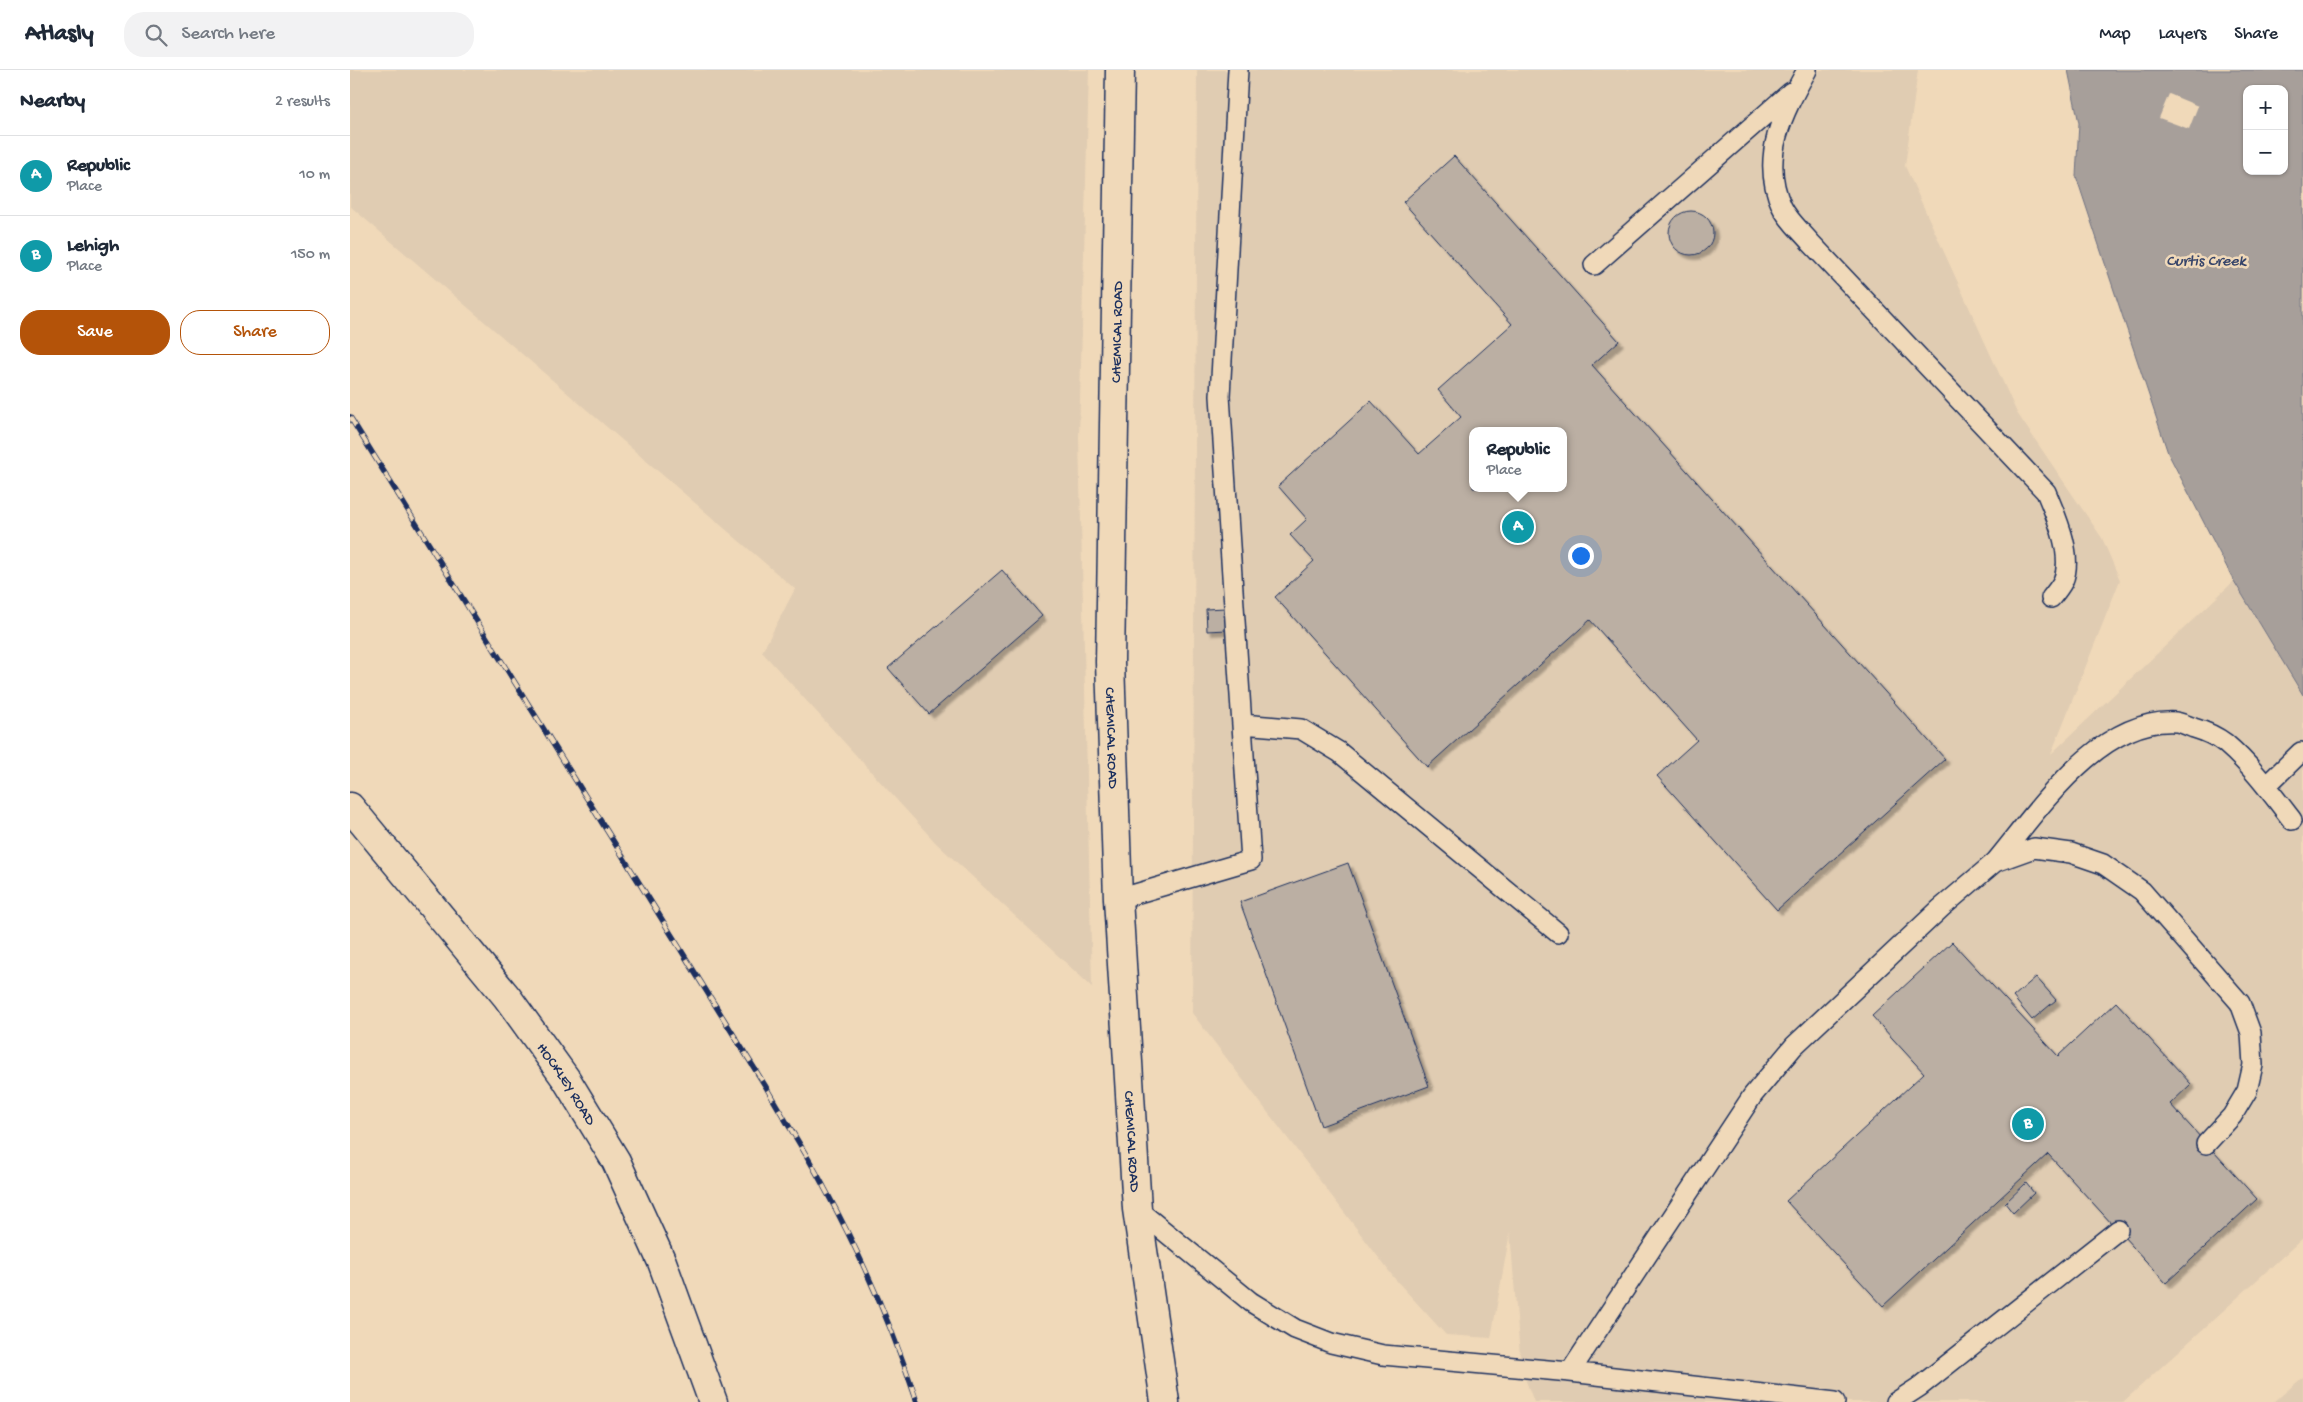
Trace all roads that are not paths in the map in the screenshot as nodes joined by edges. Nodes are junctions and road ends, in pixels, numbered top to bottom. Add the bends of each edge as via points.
1 (1120, 70) edge
2 (1238, 70) edge
3 (1807, 70) edge
4 (1798, 87) junction
5 (1594, 265) dead end
6 (2051, 598) dead end
7 (1242, 724) junction
8 (2301, 752) dead end
9 (2266, 786) junction
10 (350, 807) edge
11 (2292, 820) dead end
12 (1995, 862) junction
13 (1118, 899) junction
14 (1558, 933) dead end
15 (2206, 1144) dead end
16 (1137, 1209) junction
17 (2118, 1230) dead end
18 (1570, 1372) junction
19 (714, 1402) edge
20 (1165, 1402) edge
21 (1835, 1402) edge
22 (1896, 1402) edge

1 - 13 street, CHEMICAL ROAD via 1110,662
2 - 7 lane via 1220,396
3 - 4 lane
4 - 5 lane
4 - 6 lane via 1777,130 1772,171 1782,208 1811,243 2046,492 2061,531 2066,561 2063,581
7 - 13 lane via 1251,860
7 - 14 lane via 1301,730 1339,752
8 - 9 lane
9 - 11 lane
9 - 12 lane via 2224,742 2203,731 2176,722 2136,727 2109,740 2081,763
10 - 19 street, HOCKLEY ROAD via 507,997 566,1079 616,1161 662,1262
12 - 15 lane via 2034,848 2071,853 2103,864 2142,890 2240,1003 2251,1033 2253,1065 2247,1091 2232,1116
12 - 18 lane via 1941,908 1794,1046 1753,1094
13 - 16 street, CHEMICAL ROAD
16 - 18 lane via 1252,1302 1295,1328 1331,1343 1383,1355
16 - 20 street, CHEMICAL ROAD
17 - 22 lane
18 - 21 lane

